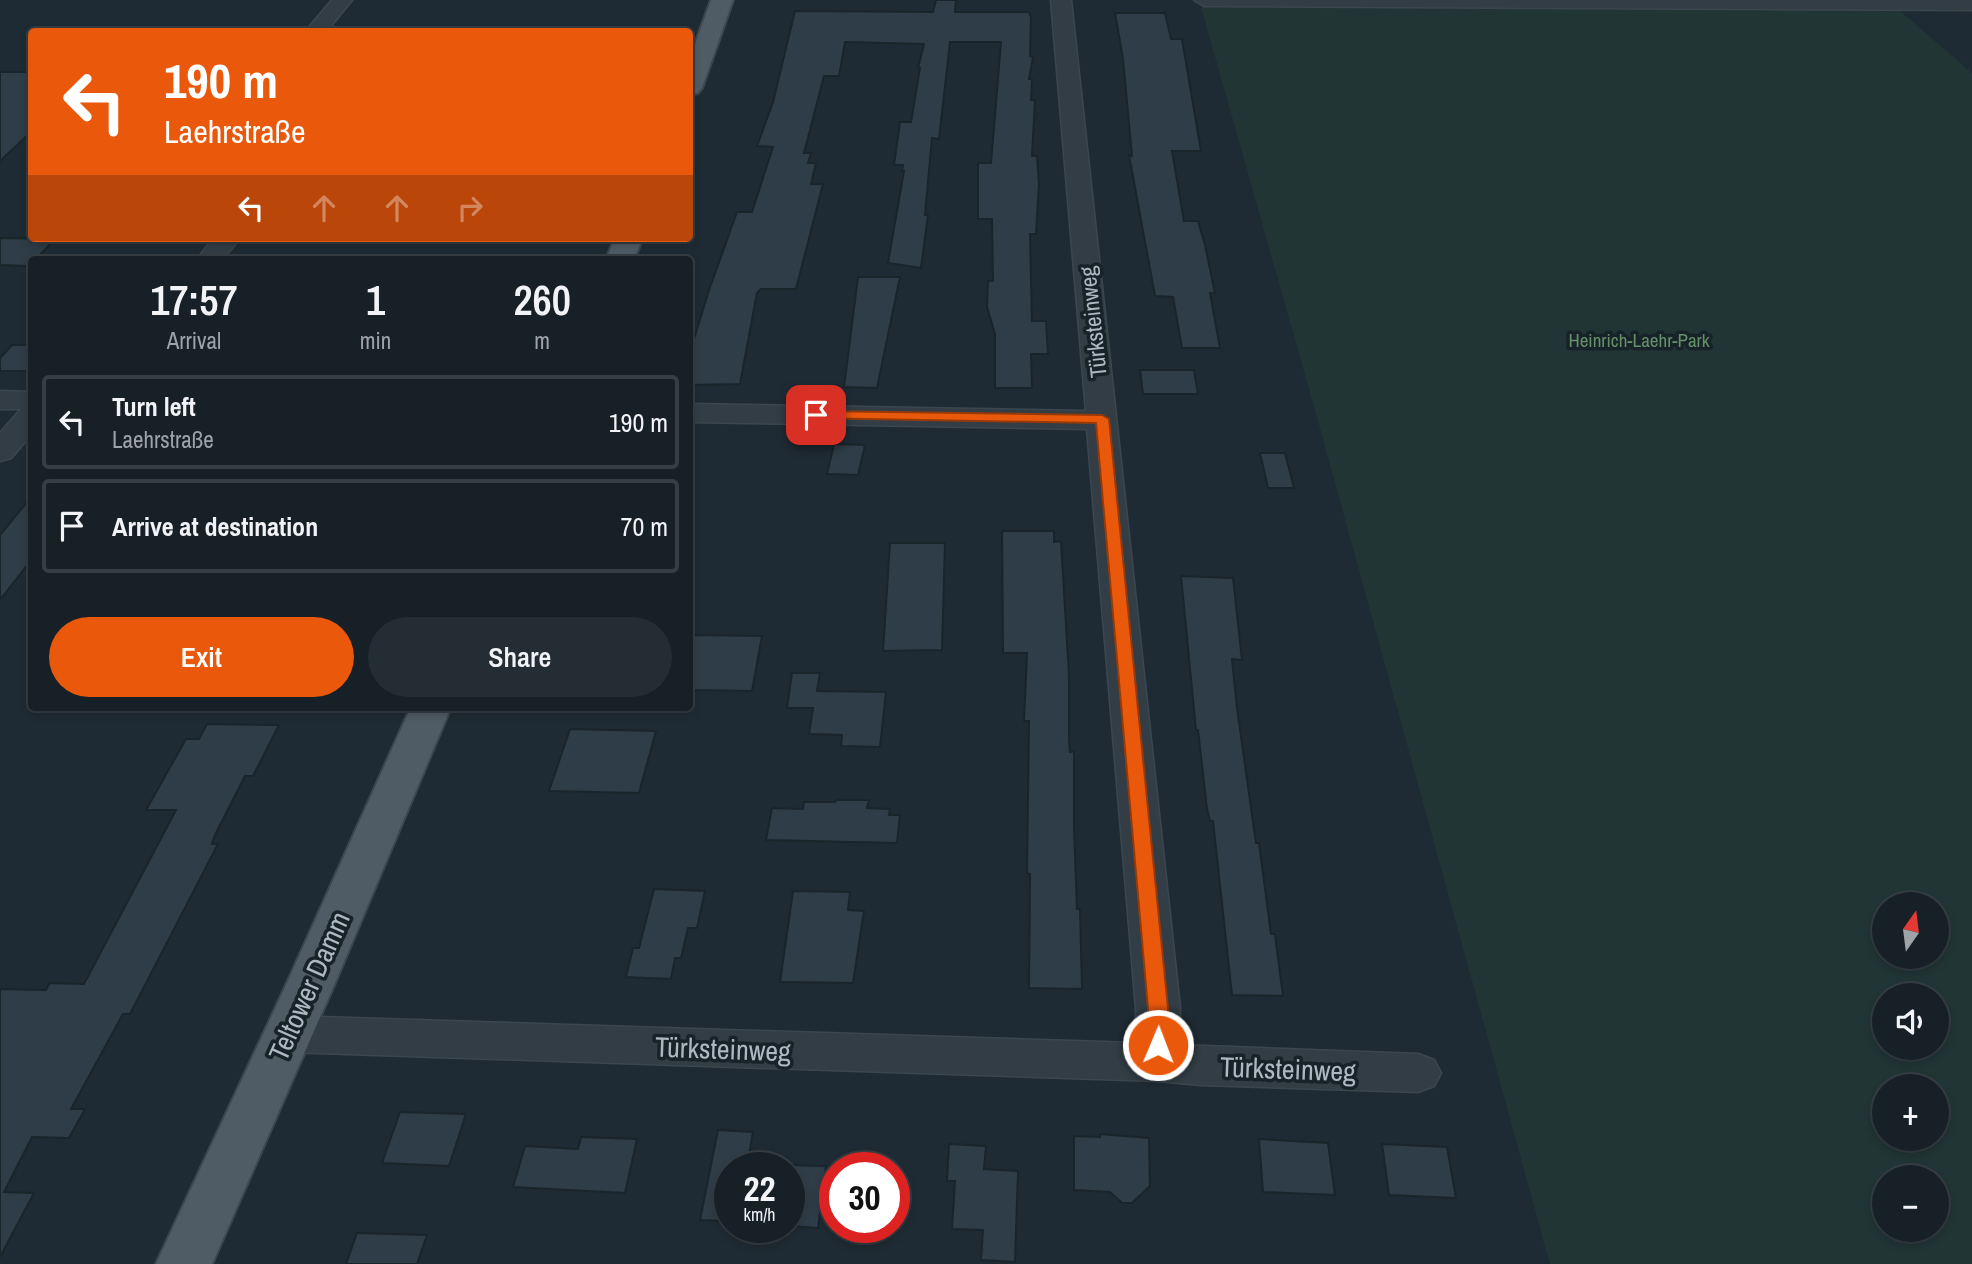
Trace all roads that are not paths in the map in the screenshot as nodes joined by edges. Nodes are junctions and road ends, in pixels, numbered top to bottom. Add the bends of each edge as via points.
1 (342, 0) edge
2 (722, 0) edge
3 (1060, 0) edge
4 (1204, 0) edge
5 (1498, 1) edge
6 (1972, 4) edge
7 (318, 28) edge
8 (693, 80) edge
9 (224, 242) edge
10 (212, 256) edge
11 (0, 400) edge
12 (28, 401) edge
13 (693, 413) edge
14 (1102, 419) junction
15 (28, 420) edge
16 (0, 452) edge
17 (429, 711) edge
18 (288, 1034) junction
19 (1157, 1062) junction
20 (1418, 1073) dead end
21 (184, 1264) edge

1 - 7 street
2 - 8 main road
3 - 14 street, Türksteinweg
4 - 5 street
5 - 6 street
9 - 10 street
11 - 12 street
13 - 14 street
14 - 19 street, Türksteinweg via 1158,1008
15 - 16 street
17 - 18 main road, Teltower Damm
18 - 19 street, Türksteinweg
18 - 21 main road, Teltower Damm
19 - 20 street, Türksteinweg

